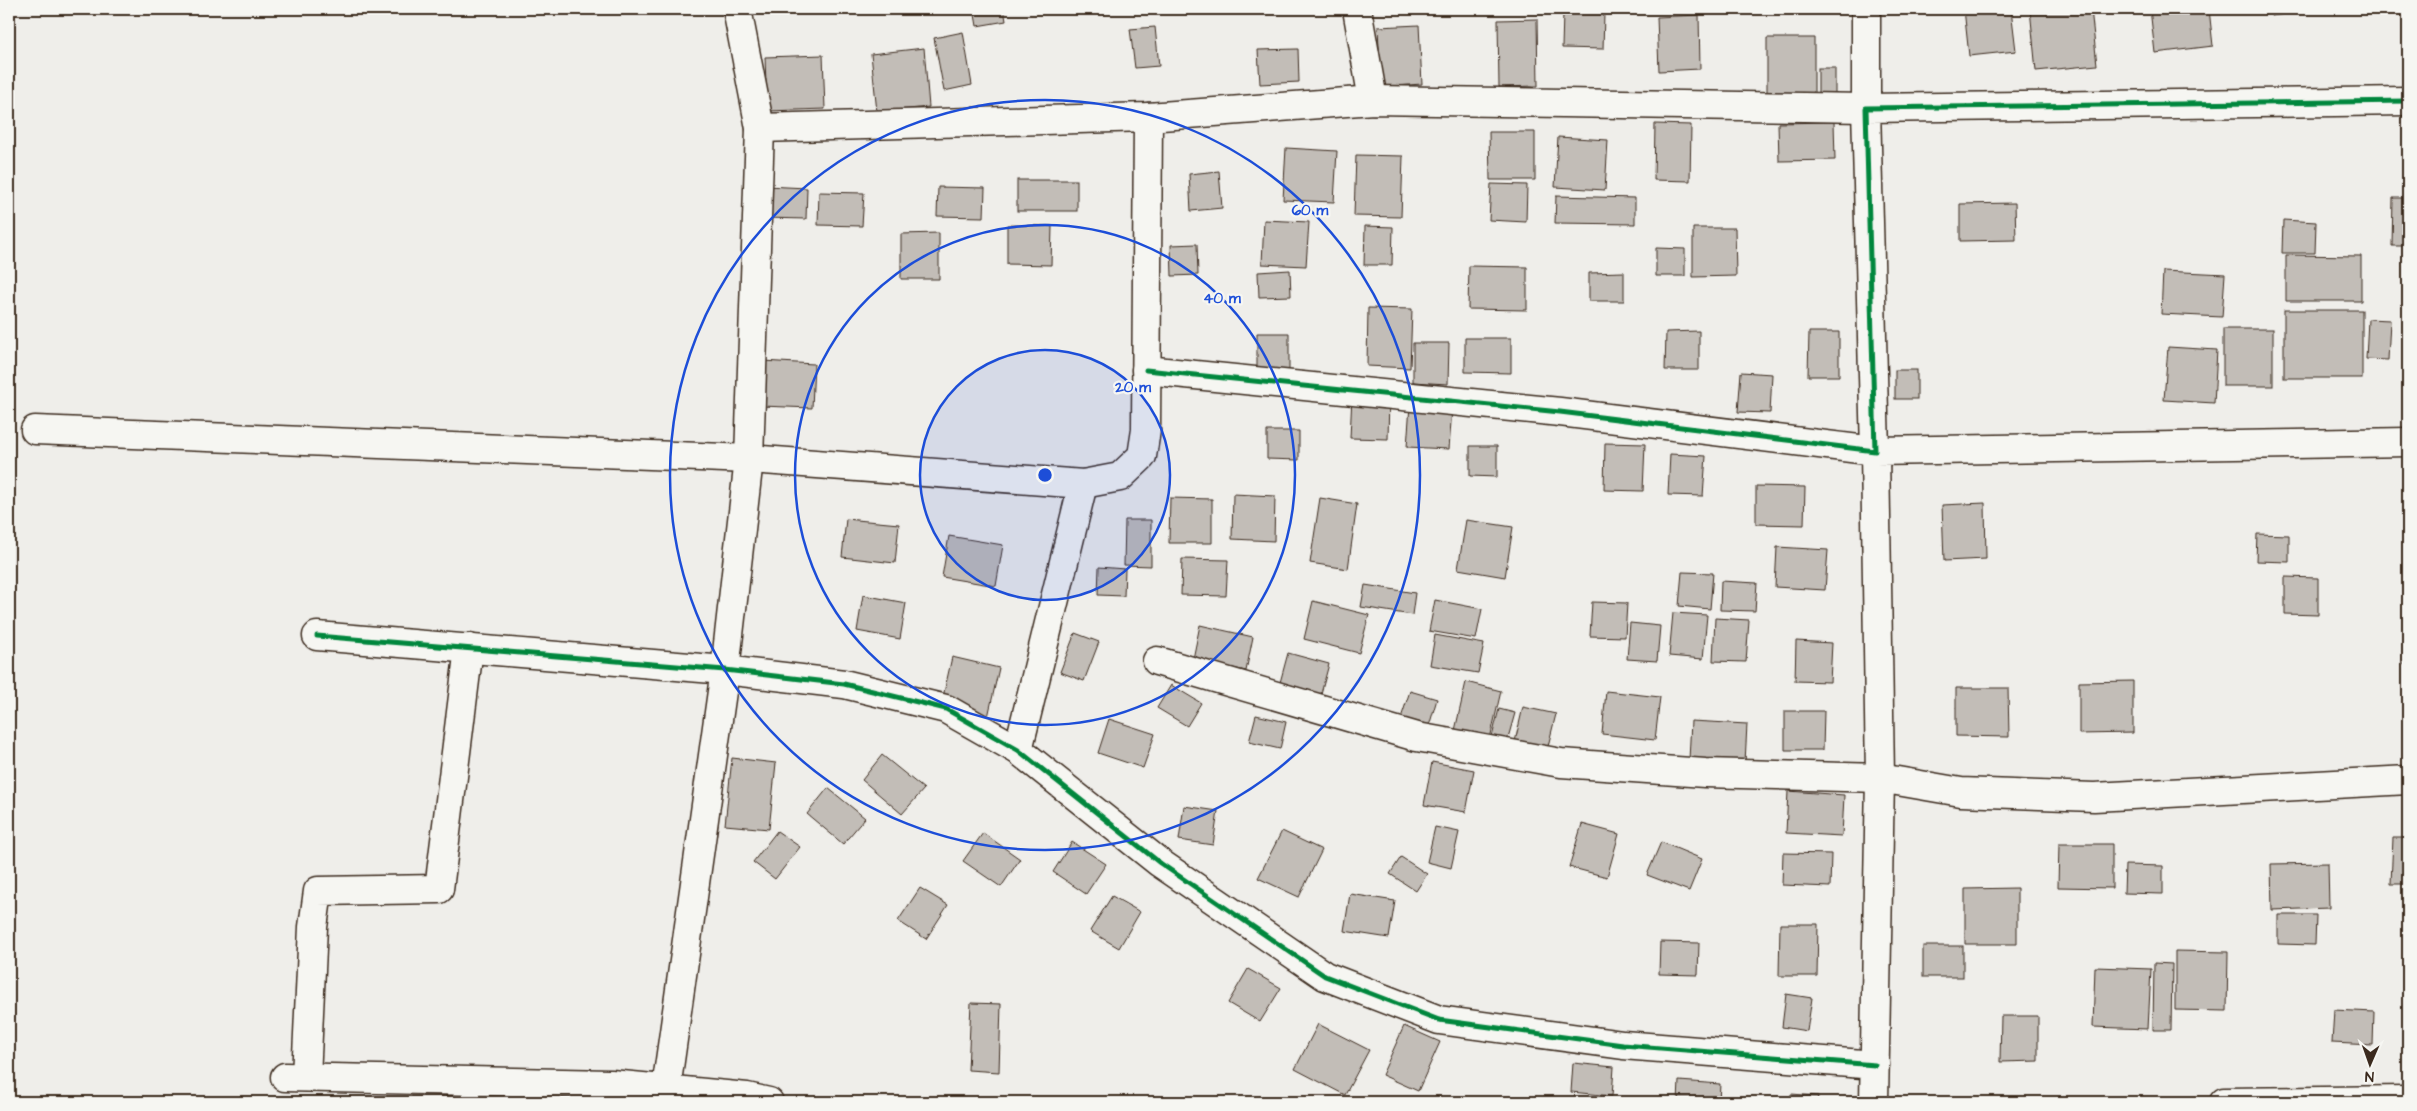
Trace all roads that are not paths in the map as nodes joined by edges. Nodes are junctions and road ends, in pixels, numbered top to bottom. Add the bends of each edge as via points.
1 (736, 9) edge
2 (1357, 9) edge
3 (1866, 9) edge
4 (1373, 100) junction
5 (2408, 101) edge
6 (1866, 108) junction
7 (1148, 117) junction
8 (760, 128) junction
9 (1146, 370) junction
10 (35, 430) dead end
11 (2408, 442) edge
12 (1875, 451) junction
13 (748, 459) junction
14 (1083, 484) junction
15 (317, 636) dead end
16 (469, 648) junction
17 (1158, 661) dead end
18 (725, 670) junction
19 (1018, 750) junction
20 (1880, 778) junction
21 (2408, 780) edge
22 (1875, 1066) junction
23 (666, 1089) junction
24 (2408, 1100) edge
25 (769, 1102) edge
26 (1874, 1102) edge
27 (2224, 1102) edge

1 - 8 street
2 - 4 street
3 - 6 street
4 - 6 street
4 - 7 street
5 - 6 street
6 - 12 street
7 - 8 street
7 - 9 street
8 - 13 street
9 - 12 street via 1560,412
9 - 14 street via 1146,430 1142,456 1120,477
10 - 13 street
11 - 12 street
12 - 20 street
13 - 14 street
13 - 18 street
14 - 19 street
15 - 16 street
16 - 18 street
16 - 23 street via 439,889 318,891 296,1077 611,1084
17 - 20 street via 1417,737 1561,762 1705,773
18 - 19 street via 844,684 946,709
18 - 23 street
19 - 22 street via 1160,863 1325,976 1439,1020 1623,1045
20 - 21 street via 1961,792 2094,797
20 - 22 street
22 - 26 street
23 - 25 street
24 - 27 street

